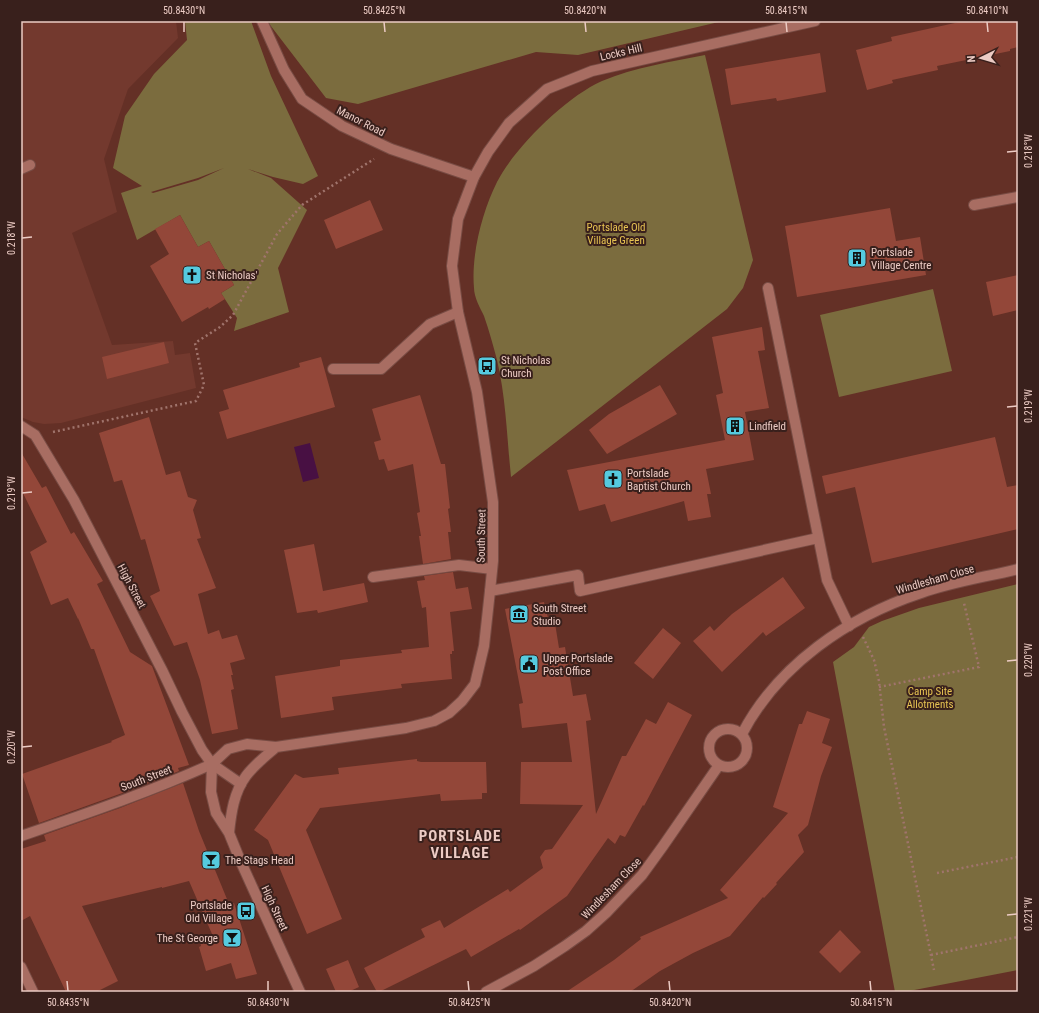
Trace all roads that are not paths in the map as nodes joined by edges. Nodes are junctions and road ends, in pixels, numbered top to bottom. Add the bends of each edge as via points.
1 (262, 21) edge
2 (815, 21) edge
3 (474, 177) junction
4 (1018, 197) edge
5 (974, 205) dead end
6 (768, 288) dead end
7 (458, 312) junction
8 (333, 369) dead end
9 (21, 426) edge
10 (818, 538) junction
11 (492, 569) junction
12 (1018, 569) edge
13 (373, 577) dead end
14 (490, 591) junction
15 (852, 624) junction
16 (742, 734) junction
17 (276, 747) junction
18 (212, 764) junction
19 (719, 765) junction
20 (241, 784) junction
21 (229, 833) junction
22 (21, 836) edge
23 (21, 967) edge
24 (33, 992) edge
25 (300, 992) edge
26 (486, 992) edge

1 - 3 street, Manor Road via 284,70 302,99 342,126 391,149
2 - 3 street, Locks Hill via 592,71 547,89 509,123
3 - 7 street, South Street via 458,219 452,266
4 - 5 street
6 - 10 street
7 - 8 street via 430,324 381,369
7 - 11 street, South Street via 477,392 493,502
9 - 18 street, High Street via 35,435 74,500 182,712
10 - 14 street via 580,591 578,574
10 - 15 street via 827,580
11 - 13 street via 458,565
11 - 14 street, South Street
12 - 15 street, Windlesham Close via 921,593 873,612
14 - 17 street, South Street via 484,646 474,684 462,701 449,713 434,721 406,728
15 - 16 street, Windlesham Close via 814,649 766,695
16 - 19 street via 747,745 745,757 731,767
16 - 19 street via 726,728 715,734 709,750
17 - 18 street, South Street via 247,744 228,749
17 - 20 street
18 - 20 street, High Street
18 - 21 street, High Street via 211,792 216,813
18 - 22 street, South Street
19 - 26 street, Windlesham Close via 642,875 606,913 565,946
20 - 21 street, High Street via 231,813
21 - 25 street, High Street
23 - 24 street

